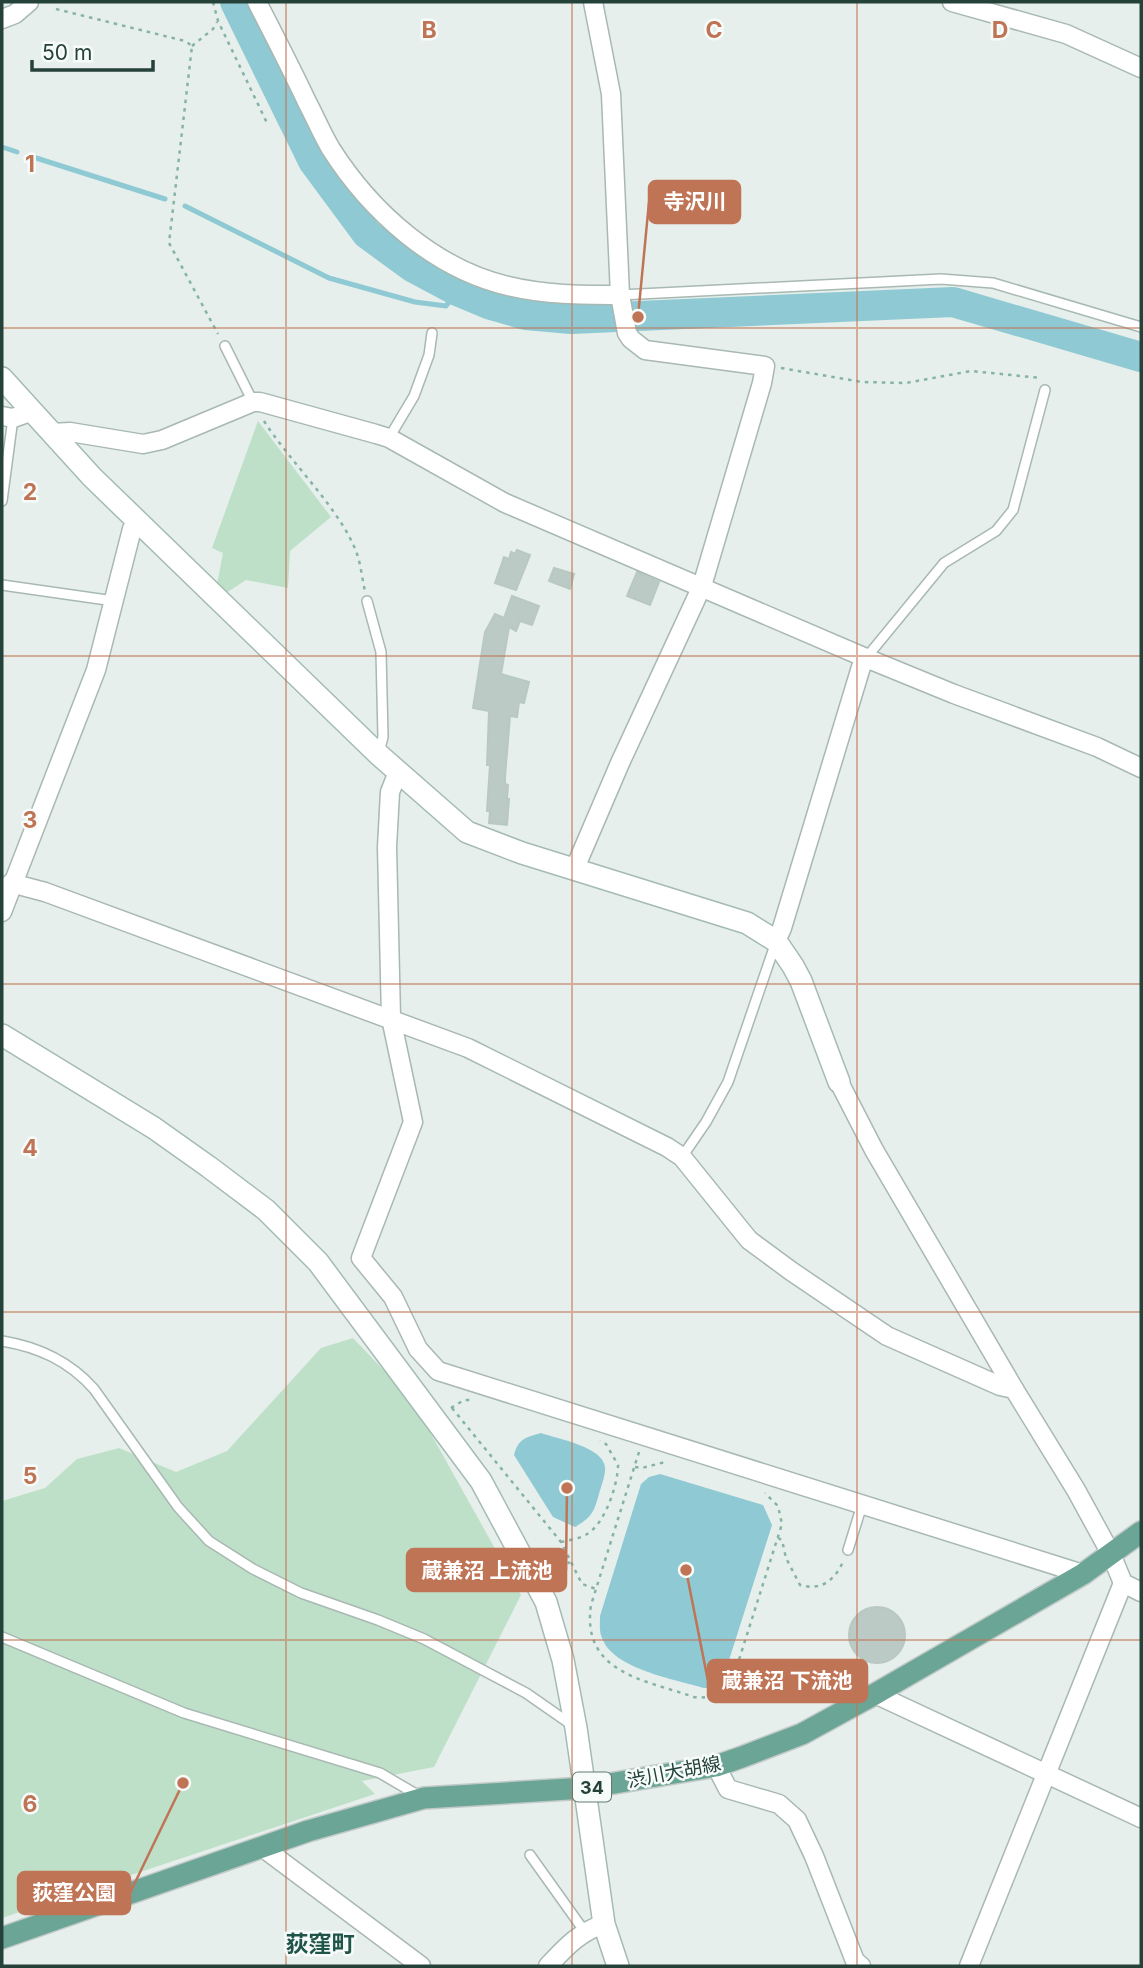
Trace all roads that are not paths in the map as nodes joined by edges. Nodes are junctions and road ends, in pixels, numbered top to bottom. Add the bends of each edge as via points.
1 (29, 2) edge
2 (257, 2) edge
3 (593, 2) edge
4 (952, 2) edge
5 (2, 19) edge
6 (1141, 68) edge
7 (620, 300) junction
8 (1141, 327) edge
9 (432, 333) dead end
10 (225, 346) road end
11 (2, 378) edge
12 (1045, 390) road end
13 (253, 402) junction
14 (15, 416) edge
15 (51, 433) junction
16 (389, 438) junction
17 (2, 500) edge
18 (138, 521) junction
19 (2, 585) edge
20 (702, 586) junction
21 (115, 601) junction
22 (367, 601) road end
23 (866, 657) junction
24 (378, 754) junction
25 (1141, 768) edge
26 (398, 772) junction
27 (575, 869) junction
28 (11, 883) junction
29 (2, 912) edge
30 (776, 940) junction
31 (391, 1018) junction
32 (2, 1035) edge
33 (838, 1082) joint
34 (682, 1157) junction
35 (2, 1341) edge
36 (418, 1349) junction
37 (396, 1366) junction
38 (1014, 1389) junction
39 (862, 1505) junction
40 (1141, 1532) edge
41 (848, 1550) road end
42 (1111, 1554) junction
43 (1083, 1574) junction
44 (1123, 1583) junction
45 (1141, 1592) edge
46 (2, 1637) edge
47 (875, 1694) junction
48 (576, 1728) junction
49 (716, 1766) junction
50 (1046, 1775) junction
51 (585, 1788) junction
52 (424, 1798) junction
53 (1141, 1818) edge
54 (261, 1847) junction
55 (530, 1855) dead end
56 (594, 1928) junction
57 (2, 1938) edge
58 (421, 1966) edge
59 (548, 1966) edge
60 (618, 1966) edge
61 (861, 1966) edge
62 (969, 1966) edge

1 - 5 street
2 - 7 street via 331,148 376,207 402,230 446,261 507,286
3 - 7 street via 611,94
4 - 6 street via 1066,34
7 - 8 lane via 940,279 993,283
7 - 20 street via 627,333 645,350 765,366
9 - 16 lane via 414,396
10 - 13 lane
11 - 14 street
12 - 23 lane via 1013,510 996,531 944,563
13 - 15 street via 153,443
13 - 16 street
14 - 15 street
14 - 17 lane
15 - 18 street
16 - 20 street via 505,503
18 - 21 street via 132,529
18 - 24 street
19 - 21 lane
20 - 23 street
20 - 27 street
21 - 28 street via 96,670
22 - 24 lane via 381,652 383,737
23 - 25 street
23 - 30 street
24 - 26 street
26 - 27 street via 467,832
26 - 31 street via 390,792 387,847
27 - 30 street via 747,923
28 - 29 street
28 - 31 street
30 - 33 street via 801,981
30 - 34 lane via 729,1082
31 - 34 street via 468,1048
31 - 36 street via 412,1122 361,1258 393,1297
32 - 37 street via 154,1128 266,1210 318,1262
33 - 38 street
34 - 38 street via 749,1240 791,1271 887,1336
35 - 48 lane via 56,1358 79,1372 178,1507 209,1541 301,1593 424,1639 526,1693
36 - 37 street
36 - 39 street via 438,1371
37 - 48 street via 481,1481 546,1602
38 - 42 street
39 - 41 lane
39 - 43 street
40 - 42 main road, 渋川大胡線 / 34
42 - 43 main road, 渋川大胡線 / 34
42 - 44 street
43 - 47 main road, 渋川大胡線 / 34
44 - 45 street
44 - 50 street
46 - 52 lane via 184,1713 380,1773
47 - 49 main road, 渋川大胡線 / 34 via 802,1734
47 - 50 street
48 - 51 street
49 - 51 main road, 渋川大胡線 / 34
49 - 61 street via 728,1789 779,1804 797,1821
50 - 53 street
50 - 62 street
51 - 52 main road, 渋川大胡線 / 34
51 - 56 street
52 - 54 main road, 渋川大胡線 / 34
54 - 57 main road, 渋川大胡線 / 34
54 - 58 street
55 - 56 lane
56 - 59 street via 573,1940
56 - 60 street

